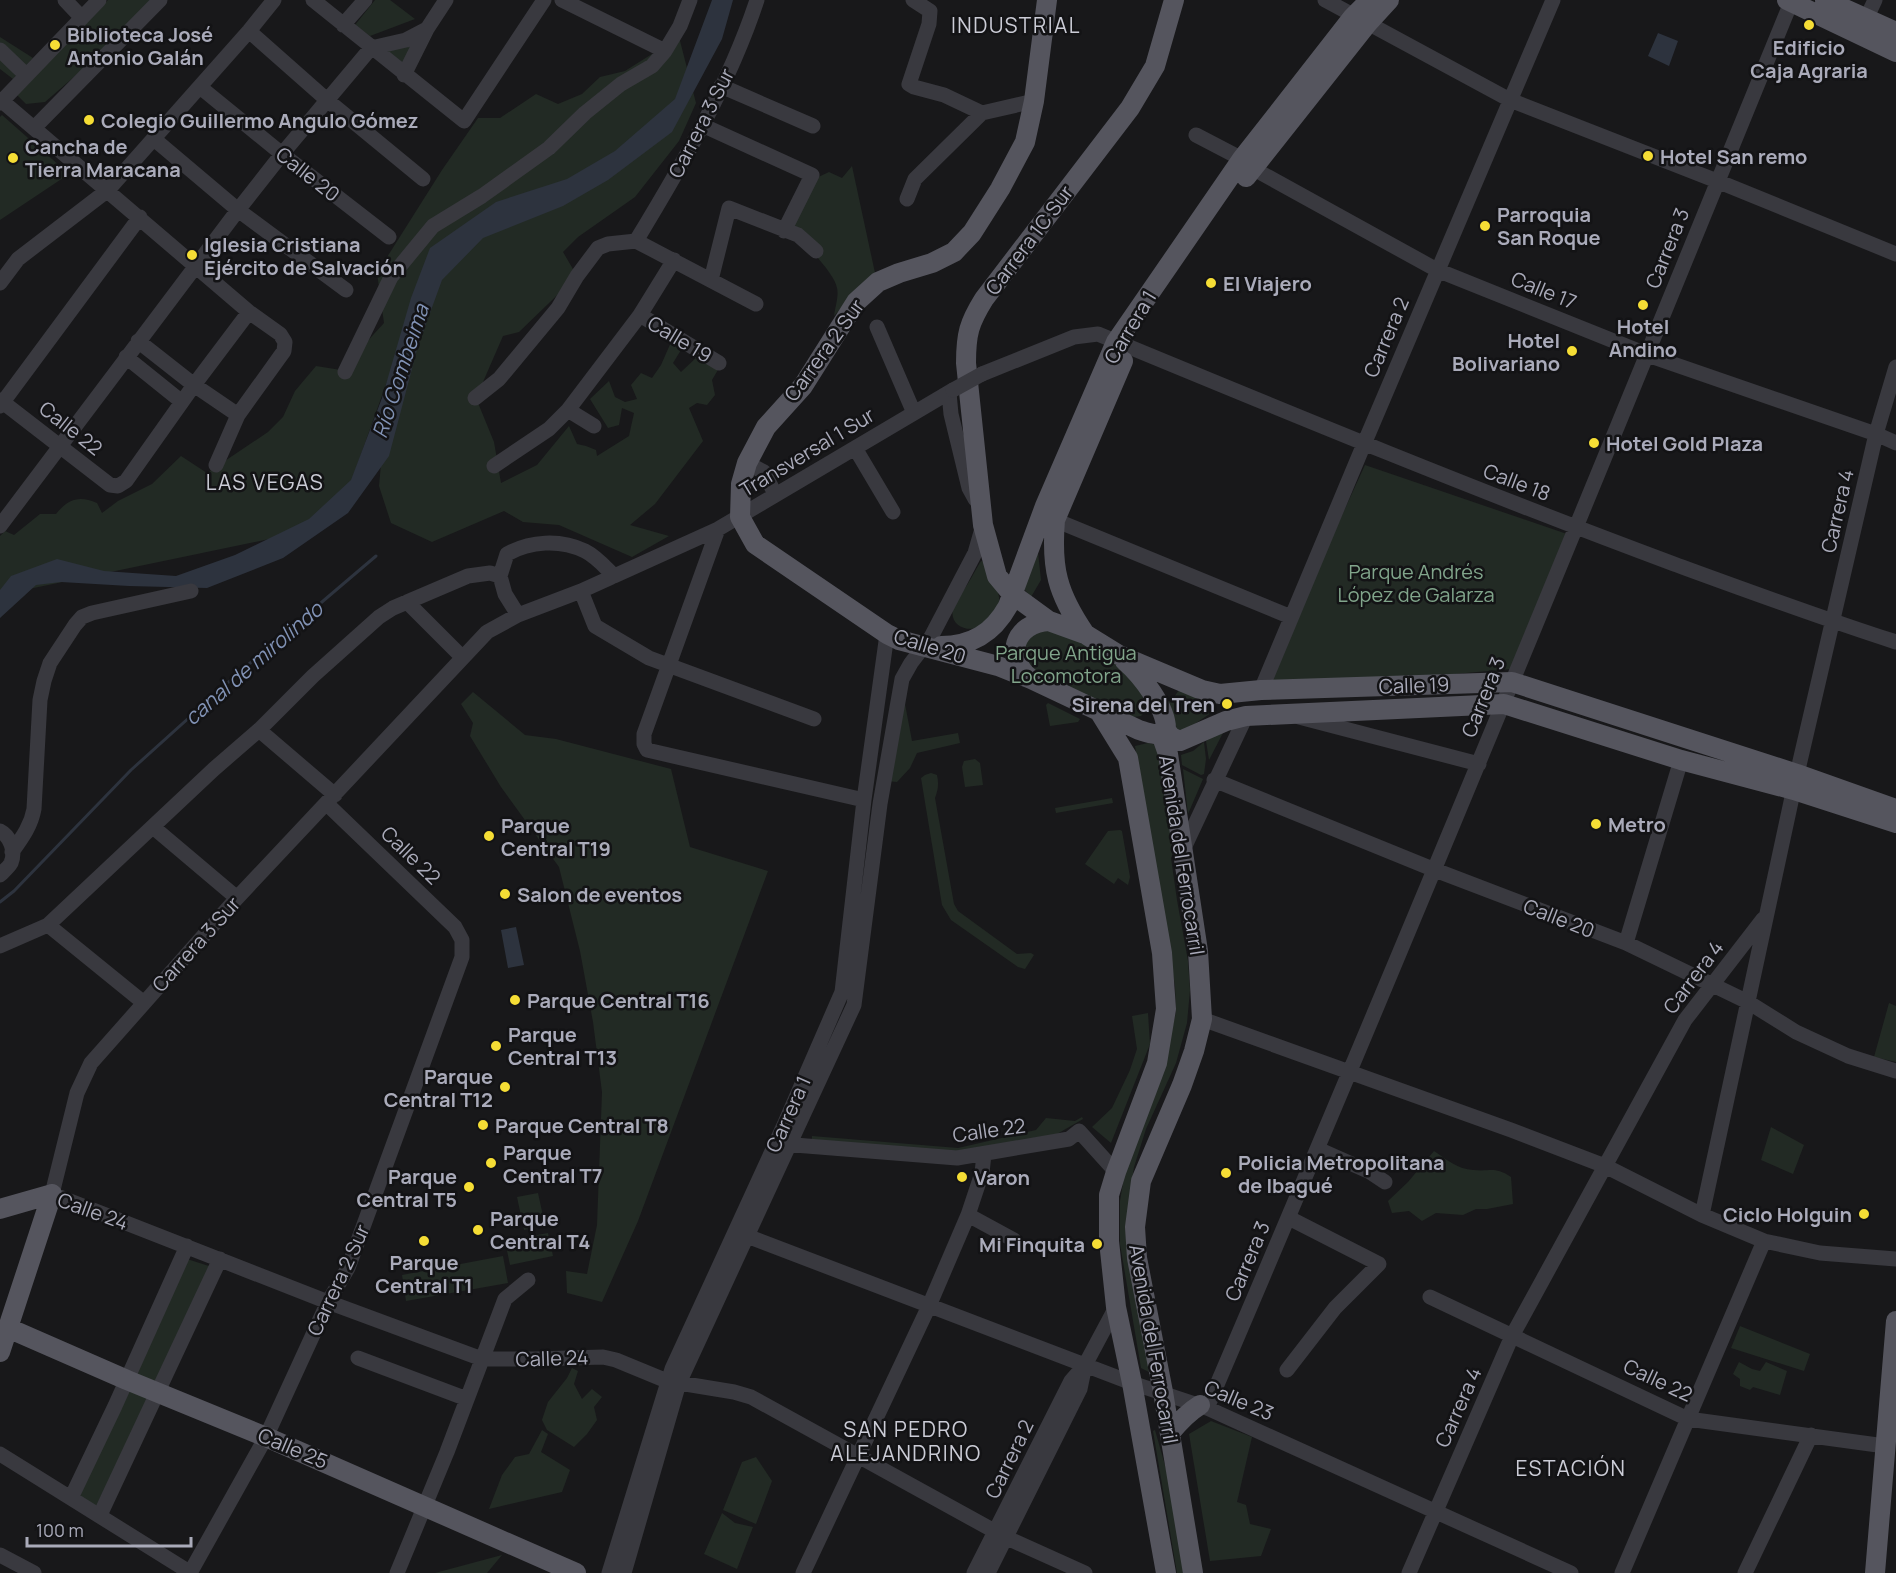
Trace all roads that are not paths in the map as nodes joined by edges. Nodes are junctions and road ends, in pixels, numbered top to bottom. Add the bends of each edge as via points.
1 (64, 0) edge
2 (99, 0) edge
3 (160, 0) edge
4 (274, 0) edge
5 (313, 0) edge
6 (365, 0) edge
7 (446, 0) edge
8 (544, 0) edge
9 (562, 0) edge
10 (690, 0) edge
11 (758, 0) edge
12 (913, 0) edge
13 (1047, 0) edge
14 (1174, 0) edge
15 (1325, 0) edge
16 (1370, 0) edge
17 (1389, 0) edge
18 (1552, 0) edge
19 (1825, 0) edge
20 (1875, 0) edge
21 (1790, 1) edge
22 (82, 18) junction
23 (1866, 19) junction
24 (1360, 20) junction
25 (343, 26) junction
26 (427, 29) junction
27 (249, 31) junction
28 (1896, 32) edge
29 (371, 48) junction
30 (0, 51) edge
31 (665, 51) junction
32 (1896, 52) edge
33 (26, 75) junction
34 (404, 75) junction
35 (721, 86) junction
36 (200, 87) junction
37 (327, 100) junction
38 (1510, 100) junction
39 (1034, 101) junction
40 (1, 102) edge
41 (982, 112) junction
42 (702, 125) junction
43 (813, 126) dead end
44 (34, 128) junction
45 (1196, 135) dead end
46 (154, 139) junction
47 (282, 154) junction
48 (1247, 164) junction
49 (423, 179) dead end
50 (1717, 181) junction
51 (108, 190) junction
52 (907, 199) dead end
53 (238, 210) junction
54 (140, 218) junction
55 (784, 231) junction
56 (389, 237) dead end
57 (636, 241) junction
58 (816, 251) dead end
59 (1896, 254) edge
60 (18, 259) junction
61 (674, 260) junction
62 (195, 265) junction
63 (0, 270) edge
64 (1437, 270) junction
65 (711, 280) junction
66 (0, 284) edge
67 (346, 290) dead end
68 (756, 304) dead end
69 (249, 312) junction
70 (640, 315) junction
71 (877, 327) dead end
72 (138, 341) junction
73 (1122, 345) junction
74 (1647, 353) junction
75 (126, 357) junction
76 (719, 363) dead end
77 (1896, 367) edge
78 (345, 372) dead end
79 (194, 386) junction
80 (951, 391) junction
81 (475, 398) dead end
82 (182, 402) junction
83 (1, 403) edge
84 (568, 410) junction
85 (914, 413) junction
86 (238, 415) junction
87 (594, 426) dead end
88 (1876, 434) junction
89 (1896, 443) edge
90 (1364, 444) junction
91 (60, 446) junction
92 (855, 448) junction
93 (747, 463) junction
94 (216, 465) dead end
95 (494, 466) dead end
96 (775, 494) junction
97 (981, 504) junction
98 (893, 512) dead end
99 (740, 517) junction
100 (1055, 520) junction
101 (983, 525) junction
102 (0, 526) edge
103 (1577, 528) junction
104 (718, 529) junction
105 (500, 576) junction
106 (614, 576) junction
107 (191, 591) dead end
108 (581, 591) junction
109 (1012, 594) junction
110 (407, 603) junction
111 (518, 615) junction
112 (1291, 617) junction
113 (1049, 621) junction
114 (1833, 622) junction
115 (1084, 633) junction
116 (887, 634) junction
117 (1896, 642) edge
118 (924, 646) junction
119 (1119, 655) junction
120 (462, 657) junction
121 (669, 666) junction
122 (1031, 679) junction
123 (1512, 682) junction
124 (1316, 688) junction
125 (1261, 690) junction
126 (1504, 704) junction
127 (1099, 711) junction
128 (1320, 712) junction
129 (1287, 714) junction
130 (1246, 716) junction
131 (814, 719) dead end
132 (259, 730) junction
133 (1165, 738) junction
134 (1681, 760) junction
135 (1479, 764) junction
136 (1215, 780) junction
137 (1799, 786) junction
138 (331, 799) junction
139 (864, 800) junction
140 (1896, 809) edge
141 (1896, 823) edge
142 (153, 827) junction
143 (1896, 828) edge
144 (0, 831) edge
145 (1183, 850) junction
146 (12, 852) junction
147 (1435, 870) junction
148 (0, 875) edge
149 (237, 898) junction
150 (1767, 915) junction
151 (48, 925) junction
152 (462, 940) joint
153 (1626, 943) junction
154 (0, 946) edge
155 (1712, 985) junction
156 (1748, 1002) junction
157 (144, 1003) junction
158 (1202, 1019) junction
159 (1896, 1071) edge
160 (1351, 1073) junction
161 (783, 1144) junction
162 (1318, 1149) junction
163 (984, 1154) junction
164 (1605, 1166) junction
165 (1116, 1172) junction
166 (1384, 1182) dead end
167 (52, 1194) junction
168 (0, 1209) edge
169 (968, 1215) junction
170 (1702, 1215) junction
171 (1289, 1218) junction
172 (747, 1236) junction
173 (1014, 1240) dead end
174 (1764, 1241) junction
175 (187, 1246) junction
176 (1896, 1258) edge
177 (220, 1259) junction
178 (528, 1280) dead end
179 (1430, 1297) dead end
180 (328, 1302) junction
181 (929, 1306) junction
182 (1116, 1307) junction
183 (1896, 1321) edge
184 (8, 1328) junction
185 (1512, 1336) junction
186 (0, 1352) edge
187 (358, 1358) dead end
188 (482, 1359) junction
189 (1085, 1365) junction
190 (1287, 1370) dead end
191 (127, 1380) junction
192 (673, 1382) junction
193 (1132, 1383) junction
194 (157, 1392) junction
195 (1163, 1392) junction
196 (467, 1399) junction
197 (1203, 1407) junction
198 (1688, 1419) junction
199 (1170, 1433) junction
200 (1811, 1435) junction
201 (266, 1437) junction
202 (1885, 1446) junction
203 (0, 1455) edge
204 (857, 1456) junction
205 (71, 1498) junction
206 (426, 1506) junction
207 (1436, 1511) junction
208 (100, 1515) junction
209 (1001, 1535) junction
210 (0, 1556) edge
211 (34, 1573) edge
212 (191, 1573) edge
213 (398, 1573) edge
214 (576, 1573) edge
215 (609, 1573) edge
216 (624, 1573) edge
217 (803, 1573) edge
218 (974, 1573) edge
219 (988, 1573) edge
220 (1085, 1573) edge
221 (1166, 1573) edge
222 (1193, 1573) edge
223 (1409, 1573) edge
224 (1571, 1573) edge
225 (1622, 1573) edge
226 (1745, 1573) edge
227 (1875, 1573) edge

1 - 22 street
2 - 22 street
3 - 44 street
4 - 27 street
5 - 25 street
6 - 25 street
7 - 26 street
8 - 34 street via 464,121
9 - 31 street
10 - 31 street
11 - 35 street, Carrera 3 Sur
12 - 41 street via 930,11 909,84
13 - 39 main road, Carrera 2 Sur
14 - 97 main road, Carrera 1C Sur via 1155,66 1130,108 972,318 966,363
15 - 24 street
16 - 24 main road, Carrera 1
17 - 24 main road, Carrera 1
18 - 38 street, Carrera 2
19 - 23 main road
20 - 23 street
21 - 32 main road
21 - 50 street, Carrera 3
22 - 33 street
23 - 28 main road
24 - 38 street
24 - 48 main road, Carrera 1
25 - 29 street
26 - 29 street via 406,40
26 - 34 street
27 - 36 street
27 - 37 street
29 - 34 street
29 - 37 street
30 - 33 street
31 - 78 street via 652,66 585,113 549,148 433,226 391,277
33 - 40 street
35 - 42 street, Carrera 3 Sur
35 - 43 street
36 - 46 street
36 - 47 street, Calle 20
37 - 47 street
37 - 49 street
38 - 50 street
38 - 64 street, Carrera 2
39 - 41 street
39 - 93 main road, Carrera 2 Sur via 1025,142 972,232 954,252 878,282 856,302 803,386 766,427
40 - 44 street
41 - 52 street via 915,179
42 - 55 street via 812,175
42 - 57 street, Carrera 3 Sur
44 - 51 street
45 - 48 street, Calle 17
46 - 51 street
46 - 53 street
47 - 53 street
47 - 56 street, Calle 20
48 - 64 street, Calle 17
48 - 73 main road, Carrera 1
50 - 59 street
50 - 74 street, Carrera 3
51 - 54 street
51 - 60 street
53 - 62 street
53 - 67 street
54 - 62 street
54 - 83 street
55 - 58 street via 798,235
55 - 65 street via 729,207
57 - 61 street
57 - 81 street via 598,248 551,317 499,379
60 - 63 street
60 - 66 street
61 - 65 street
61 - 70 street
62 - 69 street
62 - 72 street
64 - 74 street, Calle 17
64 - 90 street, Carrera 2
65 - 68 street
69 - 79 street
69 - 86 street via 285,342 284,351
70 - 76 street, Calle 19
70 - 84 street
71 - 85 street
72 - 75 street
72 - 79 street
73 - 80 street, Transversal 1 Sur, bridge via 1098,334 1074,337 982,374
73 - 90 street, Calle 18
73 - 100 main road, Carrera 1
73 - 109 main road, Carrera 1 via 1045,506
74 - 88 street, Calle 17
74 - 103 street, Carrera 3
75 - 82 street
75 - 91 street
77 - 88 street, Carrera 4
79 - 82 street
79 - 86 street
80 - 85 street, Transversal 1 Sur
80 - 97 street, Carrera 1C Sur via 951,414 969,488
82 - 91 street, Calle 22 via 126,481 118,486 110,485
83 - 91 street, Calle 22
84 - 87 street
84 - 95 street via 549,429
85 - 92 street, Transversal 1 Sur
86 - 94 street
88 - 89 street, Calle 17
88 - 114 street, Carrera 4
90 - 103 street, Calle 18
90 - 112 street, Carrera 2
91 - 102 street
92 - 96 street, Transversal 1 Sur
92 - 98 street
93 - 96 street via 764,472
93 - 99 main road, Carrera 2 Sur via 741,484
96 - 99 street, Transversal 1 Sur
97 - 101 main road, Carrera 1C Sur
99 - 104 street, Transversal 1 Sur
99 - 116 main road, Calle 20 via 755,544
100 - 112 street
100 - 115 main road, Carrera 1 via 1054,568 1060,592
101 - 109 main road, Calle 19 via 997,576
101 - 118 street, Carrera 1 via 975,553
103 - 114 street, Calle 18
103 - 123 street, Carrera 3
104 - 106 street, Transversal 1 Sur
104 - 121 street
105 - 106 street via 507,554 520,546 538,543 564,544 586,551
105 - 110 street via 468,576
105 - 111 street via 505,594
106 - 108 street, Transversal 1 Sur
107 - 146 street via 92,613 75,625 50,663 44,681 34,809
108 - 111 street, Transversal 1 Sur
108 - 121 street via 595,626
109 - 113 main road, Calle 19
109 - 118 main road, Carrera 1 via 1002,617 985,634 958,646
110 - 120 street
110 - 132 street via 379,616
111 - 120 street, Carrera 3 Sur via 487,632
112 - 125 street, Carrera 2
113 - 115 main road, Calle 19
113 - 122 main road via 1029,626 1016,643 1017,664
114 - 117 street, Calle 18
114 - 137 street, Carrera 4
115 - 119 main road, Calle 19
116 - 118 main road, Calle 20
116 - 139 street, Carrera 1
118 - 122 main road, Calle 20
118 - 161 street, Carrera 1 via 902,679 880,804 854,1005
119 - 125 main road, Calle 19 via 1210,693
119 - 133 main road, Avenida del Ferrocarril via 1134,668 1162,711
120 - 138 street, Carrera 3 Sur
121 - 131 street
121 - 139 street via 644,734 647,750
122 - 127 main road, Calle 20
123 - 124 main road, Calle 19
123 - 126 street, Carrera 3
123 - 137 main road, Calle 19
124 - 125 main road, Calle 19
124 - 128 main road via 1311,701
125 - 129 main road
126 - 128 main road, Calle 19
126 - 134 main road, Calle 19
126 - 135 street, Carrera 3
127 - 133 main road, Calle 20
127 - 165 main road, Avenida del Ferrocarril via 1128,758 1162,953 1166,1009 1157,1063
128 - 129 main road, Calle 19
129 - 130 main road, Calle 19
129 - 135 street
130 - 133 main road, Calle 19
130 - 136 street
132 - 138 street, Calle 22
132 - 142 street
133 - 145 main road, Avenida del Ferrocarril
134 - 137 main road, Calle 19
134 - 153 street
135 - 147 street, Carrera 3
136 - 145 street
136 - 147 street, Calle 20
137 - 140 main road, Calle 19
137 - 141 main road, Calle 19
137 - 143 main road via 1830,806
137 - 150 street, Carrera 4
138 - 149 street, Carrera 3 Sur
138 - 152 street, Calle 22 via 455,927
139 - 161 street, Carrera 1 via 842,992
142 - 149 street
142 - 151 street
144 - 146 street via 10,841
145 - 158 main road, Avenida del Ferrocarril via 1198,951
146 - 148 street via 11,863
147 - 153 street, Calle 20
147 - 160 street, Carrera 3
149 - 157 street, Carrera 3 Sur
150 - 155 street, Carrera 4
150 - 156 street
151 - 154 street
151 - 157 street
152 - 180 street, Carrera 2 Sur via 462,957 348,1268
153 - 155 street, Calle 20
155 - 156 street, Calle 20
155 - 164 street, Carrera 4 via 1685,1020
156 - 159 street, Calle 20 via 1806,1037
156 - 170 street
157 - 167 street, Carrera 3 Sur via 91,1063 76,1094
158 - 160 street
158 - 195 main road, Avenida del Ferrocarril via 1182,1085 1141,1181 1135,1227 1137,1258
160 - 162 street, Carrera 3
160 - 164 street
161 - 163 street, Calle 22 via 957,1158
161 - 172 street, Carrera 1
161 - 192 street, Carrera 1
162 - 166 street
162 - 171 street, Carrera 3
163 - 165 street, Calle 22 via 1069,1139 1078,1131
163 - 169 street
164 - 170 street
164 - 185 street, Carrera 4
165 - 182 main road, Avenida del Ferrocarril via 1109,1195
167 - 168 main road, Calle 24
167 - 175 street, Calle 24
167 - 184 main road, Carrera 3 Sur
169 - 173 street
169 - 181 street
170 - 174 street
171 - 190 street via 1379,1264 1335,1308
171 - 197 street, Carrera 3
172 - 181 street, Calle 23
172 - 192 street, Carrera 1
174 - 176 street via 1820,1253
174 - 198 street
175 - 177 street, Calle 24
175 - 191 street
177 - 180 street, Calle 24
177 - 194 street
178 - 188 street via 505,1299
179 - 185 street, Calle 22
180 - 188 street, Calle 24
180 - 201 street, Carrera 2 Sur
181 - 189 street, Calle 23
181 - 204 street
182 - 189 street, Carrera 2
182 - 193 main road, Avenida del Ferrocarril
183 - 202 main road
184 - 186 main road, Carrera 3 Sur
184 - 191 main road, Calle 25
185 - 198 street, Calle 22
185 - 207 street, Carrera 4
187 - 196 street
188 - 192 street, Calle 24 via 603,1357
188 - 196 street
189 - 193 street, Calle 23
189 - 209 street, Carrera 2 via 1071,1381
191 - 194 main road, Calle 25
191 - 205 street
192 - 204 street, Calle 24 via 751,1397
192 - 215 street, Carrera 1
192 - 216 street, Carrera 1
193 - 195 street, Calle 23
193 - 221 main road, Avenida del Ferrocarril
194 - 201 main road, Calle 25
194 - 208 street
195 - 197 street, Calle 23
195 - 199 main road, Avenida del Ferrocarril
196 - 206 street
197 - 199 main road via 1184,1416
197 - 207 street, Calle 23
198 - 200 street, Calle 22
198 - 225 street
199 - 222 main road, Avenida del Ferrocarril
200 - 202 street, Calle 22
200 - 226 street
201 - 206 main road, Calle 25
201 - 212 street, Carrera 2 Sur
202 - 227 main road
203 - 205 street
204 - 209 street, Calle 24
204 - 217 street
205 - 208 street
206 - 213 street
206 - 214 main road, Calle 25
207 - 223 street, Carrera 4
207 - 224 street, Calle 23
208 - 212 street
209 - 218 street, Carrera 2
209 - 219 street, Carrera 2
209 - 220 street, Calle 24
210 - 211 street

